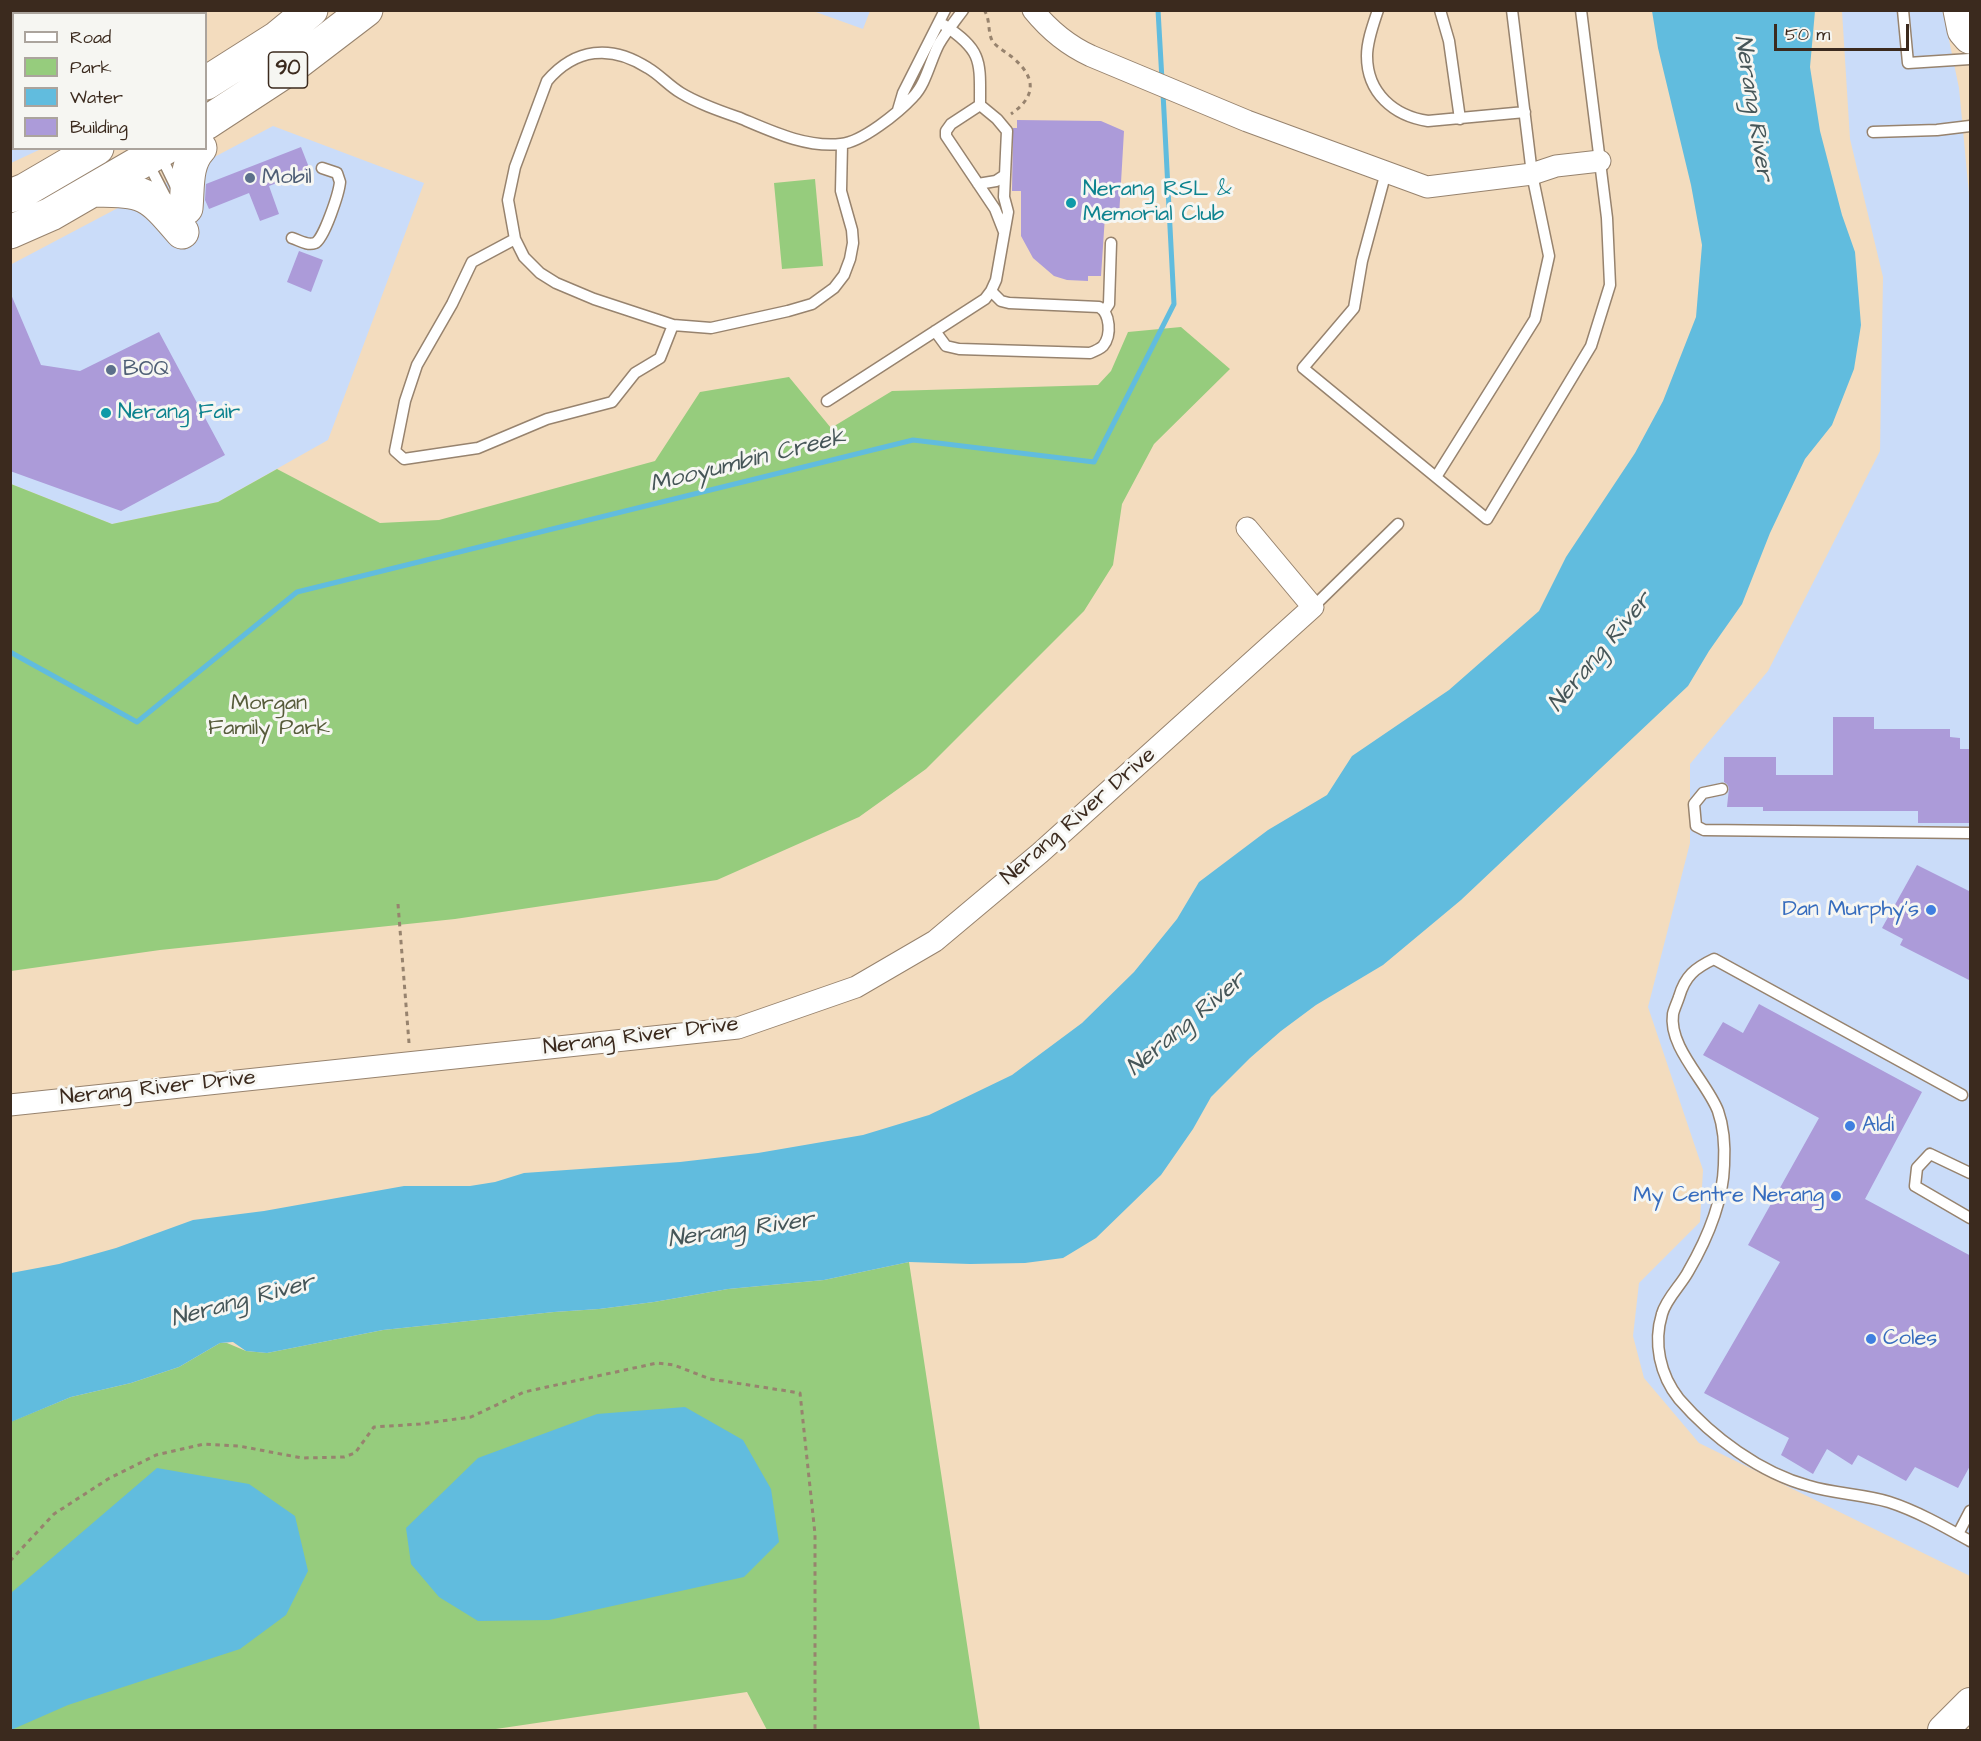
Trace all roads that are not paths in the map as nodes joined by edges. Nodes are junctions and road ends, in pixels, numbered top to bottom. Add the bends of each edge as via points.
1 (311, 10) edge
2 (366, 10) edge
3 (945, 10) edge
4 (963, 10) edge
5 (1033, 10) edge
6 (1378, 10) edge
7 (1440, 10) edge
8 (1512, 10) edge
9 (1581, 10) edge
10 (1903, 10) edge
11 (1960, 10) edge
12 (939, 21) junction
13 (950, 29) junction
14 (1971, 37) edge
15 (1971, 59) edge
16 (290, 68) junction
17 (207, 82) edge
18 (980, 105) junction
19 (897, 110) junction
20 (1525, 112) junction
21 (1460, 119) junction
22 (207, 122) edge
23 (1971, 126) edge
24 (1873, 132) dead end
25 (207, 141) edge
26 (842, 144) junction
27 (68, 150) edge
28 (94, 150) edge
29 (198, 150) edge
30 (154, 152) edge
31 (1600, 161) junction
32 (322, 168) dead end
33 (1386, 172) junction
34 (1532, 174) junction
35 (1005, 175) junction
36 (10, 181) edge
37 (978, 184) junction
38 (94, 190) junction
39 (10, 196) edge
40 (187, 224) junction
41 (10, 232) edge
42 (1005, 232) junction
43 (292, 238) dead end
44 (515, 239) junction
45 (1111, 243) dead end
46 (992, 291) junction
47 (1105, 310) junction
48 (673, 325) junction
49 (935, 331) junction
50 (827, 401) dead end
51 (1436, 477) junction
52 (1398, 524) dead end
53 (1247, 528) dead end
54 (1313, 607) junction
55 (1722, 789) dead end
56 (1971, 833) edge
57 (1962, 1095) dead end
58 (10, 1105) edge
59 (1971, 1173) edge
60 (1971, 1218) edge
61 (1971, 1511) edge
62 (1958, 1534) junction
63 (1971, 1541) edge

1 - 17 main road, 90 via 277,38
2 - 16 main road, 90
3 - 12 lane
4 - 13 lane
5 - 33 street via 1049,30 1091,56 1247,121
6 - 21 lane via 1367,56 1371,79 1380,96 1412,119
7 - 21 lane via 1449,41
8 - 20 lane
9 - 31 lane
10 - 15 lane via 1908,63
11 - 14 main road via 1964,30
12 - 13 lane
12 - 19 lane
13 - 18 lane via 974,50 979,60
13 - 19 lane via 914,96
16 - 22 main road, 90
16 - 25 main road via 261,102 216,130
18 - 35 lane via 1007,131
18 - 37 lane via 946,131
19 - 26 lane via 859,138
20 - 21 lane
20 - 34 lane
23 - 24 lane
26 - 44 lane via 791,138 680,93 633,60 613,53 585,54 556,70 540,94 508,200
26 - 48 lane via 841,191 853,243 844,275 834,288 812,304 788,311 711,328
27 - 36 main road
28 - 39 main road
29 - 40 main road via 190,166
30 - 38 main road
30 - 40 lane
30 - 40 lane
31 - 34 street via 1556,166
31 - 51 lane via 1610,285 1591,346 1488,519
32 - 43 lane via 337,173 340,182 322,235 310,244
33 - 34 street via 1427,187
33 - 51 lane via 1353,308 1303,368
34 - 51 lane via 1549,256 1535,319
35 - 37 lane
35 - 42 lane
37 - 42 lane
38 - 40 main road via 147,196
38 - 41 main road
42 - 46 lane
44 - 48 lane via 524,257 556,283
44 - 48 lane via 472,262 417,365 395,451 404,459 478,448 547,419 612,402 635,373 660,358
45 - 47 lane via 1109,304
46 - 47 lane via 1009,303
46 - 49 lane
47 - 49 lane via 1107,339 1090,353 952,348
49 - 50 lane
52 - 54 lane
53 - 54 street
54 - 58 street, Nerang River Drive via 1040,853 935,941 856,987 738,1028
55 - 56 lane via 1703,793 1694,804 1696,826 1704,830
57 - 62 lane via 1714,959 1695,969 1681,990 1673,1016 1676,1038 1718,1111 1724,1167 1704,1240 1662,1312 1658,1345 1663,1374 1678,1397 1698,1419 1765,1468 1809,1487 1888,1502
59 - 60 lane via 1930,1154 1917,1168 1915,1186
61 - 62 lane
62 - 63 lane

